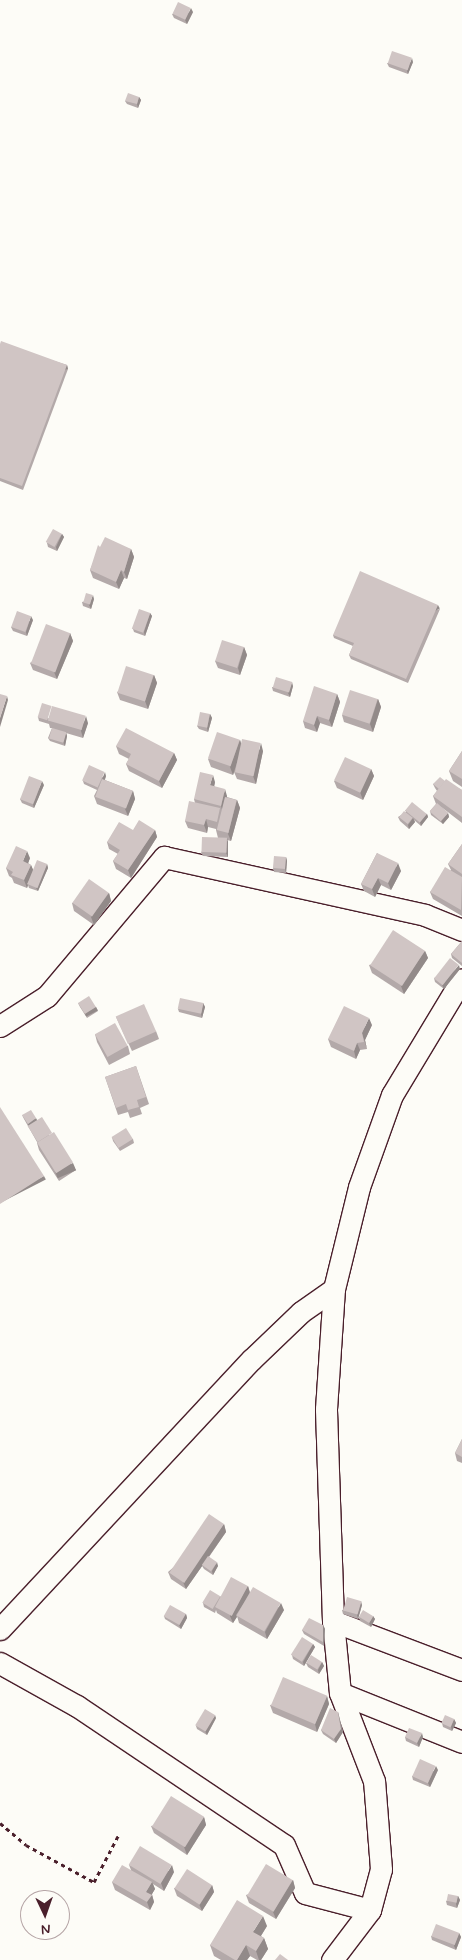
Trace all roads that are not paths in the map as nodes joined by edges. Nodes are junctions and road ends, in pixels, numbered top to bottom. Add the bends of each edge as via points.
1 (462, 930) edge
2 (462, 979) edge
3 (0, 1026) edge
4 (334, 1289) junction
5 (333, 1621) junction
6 (0, 1629) edge
7 (0, 1663) edge
8 (462, 1670) edge
9 (340, 1693) junction
10 (462, 1742) edge
11 (370, 1910) junction
12 (332, 1960) edge

1 - 3 street via 425,915 164,857 48,996
2 - 4 street via 392,1095 359,1187
4 - 5 street via 326,1409
4 - 6 street via 301,1312 251,1360
5 - 8 street
5 - 9 street
7 - 11 street via 77,1706 284,1845 304,1893
9 - 10 street
9 - 11 street via 374,1781 381,1870
11 - 12 street

